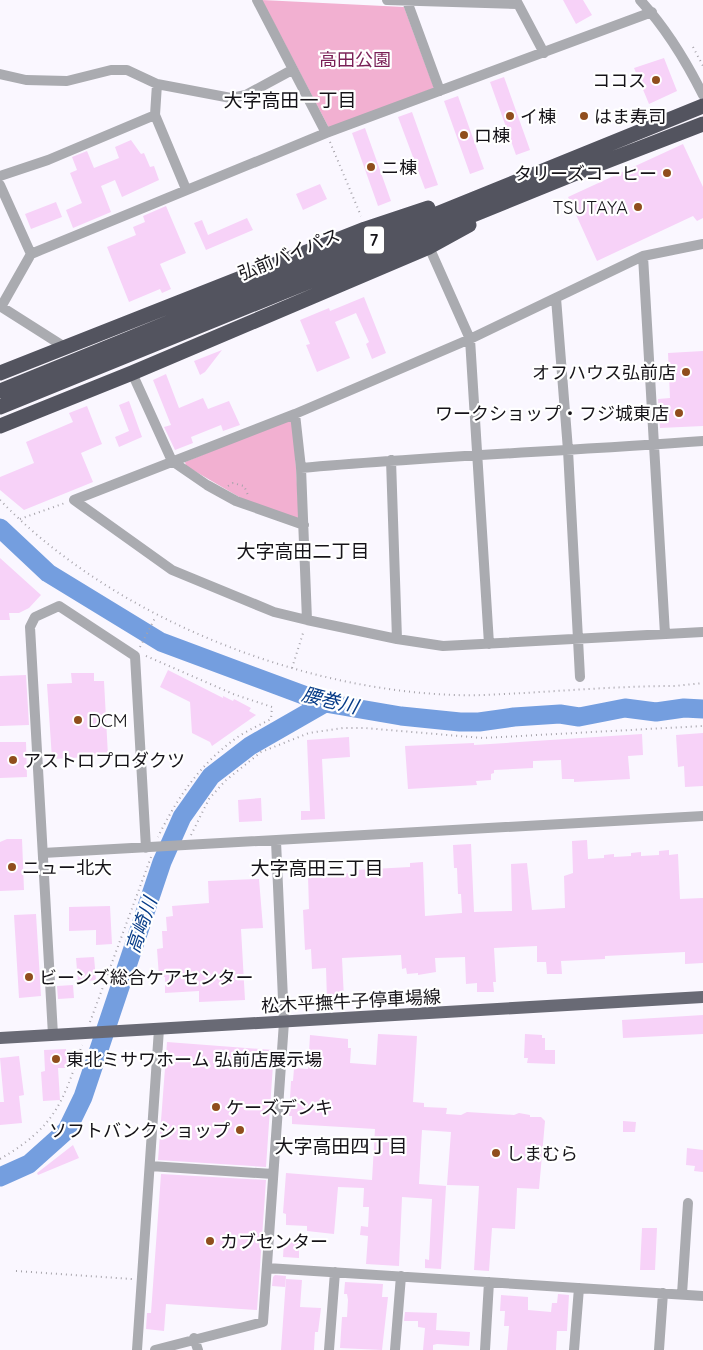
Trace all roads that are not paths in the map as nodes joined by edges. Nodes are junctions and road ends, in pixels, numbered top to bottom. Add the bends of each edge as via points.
1 (257, 0) edge
2 (387, 0) edge
3 (640, 0) edge
4 (407, 1) edge
5 (517, 2) edge
6 (652, 12) junction
7 (544, 53) junction
8 (292, 70) junction
9 (0, 74) edge
10 (158, 84) junction
11 (440, 91) junction
12 (703, 95) edge
13 (703, 106) edge
14 (156, 115) junction
15 (703, 124) edge
16 (326, 133) junction
17 (558, 164) junction
18 (581, 171) junction
19 (0, 176) edge
20 (0, 185) edge
21 (186, 189) junction
22 (703, 244) edge
23 (429, 247) junction
24 (30, 254) junction
25 (642, 256) junction
26 (556, 298) junction
27 (0, 307) edge
28 (470, 338) junction
29 (63, 346) junction
30 (0, 373) edge
31 (132, 373) junction
32 (0, 391) edge
33 (0, 407) edge
34 (296, 414) junction
35 (0, 426) edge
36 (703, 441) edge
37 (653, 445) junction
38 (568, 450) junction
39 (476, 454) junction
40 (391, 460) junction
41 (172, 461) junction
42 (301, 468) junction
43 (304, 525) junction
44 (307, 620) junction
45 (703, 632) edge
46 (665, 634) junction
47 (579, 638) junction
48 (397, 639) junction
49 (489, 644) junction
50 (580, 677) dead end
51 (703, 816) edge
52 (276, 841) junction
53 (152, 847) junction
54 (43, 853) junction
55 (703, 997) edge
56 (284, 1022) junction
57 (159, 1029) junction
58 (53, 1035) junction
59 (0, 1038) edge
60 (150, 1166) junction
61 (273, 1174) junction
62 (688, 1202) dead end
63 (267, 1268) junction
64 (335, 1272) junction
65 (401, 1276) junction
66 (489, 1282) junction
67 (579, 1288) junction
68 (663, 1293) junction
69 (682, 1294) junction
70 (703, 1296) edge
71 (194, 1338) junction
72 (137, 1350) edge
73 (155, 1350) edge
74 (198, 1350) edge
75 (328, 1350) edge
76 (395, 1350) edge
77 (485, 1350) edge
78 (574, 1350) edge
79 (659, 1350) edge

1 - 8 street
2 - 4 street
3 - 6 street
4 - 5 street
4 - 11 street
5 - 7 street
6 - 7 street
6 - 12 street via 689,67
7 - 11 street
8 - 10 street via 246,95 231,98
8 - 16 street
9 - 10 street via 26,80 67,82 111,70 127,70
10 - 14 street
11 - 16 street
13 - 17 highway, 弘前バイパス / 7
14 - 19 street via 48,160
14 - 21 street
15 - 18 highway, 弘前バイパス / 7
16 - 21 street
17 - 29 highway, 7 via 365,229
17 - 32 highway, 弘前バイパス / 7
18 - 23 highway, 7
18 - 33 highway, 弘前バイパス / 7
20 - 24 street
21 - 24 street
22 - 25 street
23 - 28 street
23 - 31 highway, 7
24 - 27 street
25 - 26 street
25 - 37 street
26 - 28 street
26 - 38 street
27 - 29 street
28 - 34 street
28 - 39 street
29 - 30 highway, 7
31 - 35 highway, 7
31 - 41 street
34 - 41 street
34 - 42 street
36 - 37 street
37 - 38 street
37 - 46 street
38 - 39 street
38 - 47 street
39 - 40 street
39 - 49 street
40 - 42 street
40 - 48 street
41 - 43 street via 207,486 236,501
41 - 44 street via 74,500 172,570 274,612
42 - 43 street
43 - 44 street
44 - 48 street
45 - 46 street
46 - 47 street
47 - 49 street
47 - 50 street
48 - 49 street via 442,646
51 - 52 street
52 - 53 street
52 - 56 street
53 - 54 street
53 - 54 street via 135,656 59,606 35,617 30,627
54 - 58 street
55 - 56 main road, 松木平撫牛子停車場線
56 - 57 main road, 松木平撫牛子停車場線
56 - 61 street
57 - 58 main road, 松木平撫牛子停車場線
57 - 60 street
58 - 59 main road, 松木平撫牛子停車場線
60 - 61 street
60 - 72 street
61 - 63 street
62 - 69 street
63 - 64 street
63 - 71 street via 263,1322
64 - 65 street
64 - 75 street
65 - 66 street
65 - 76 street
66 - 67 street
66 - 77 street
67 - 68 street
67 - 78 street
68 - 69 street
68 - 79 street
69 - 70 street
71 - 73 street
71 - 74 street

